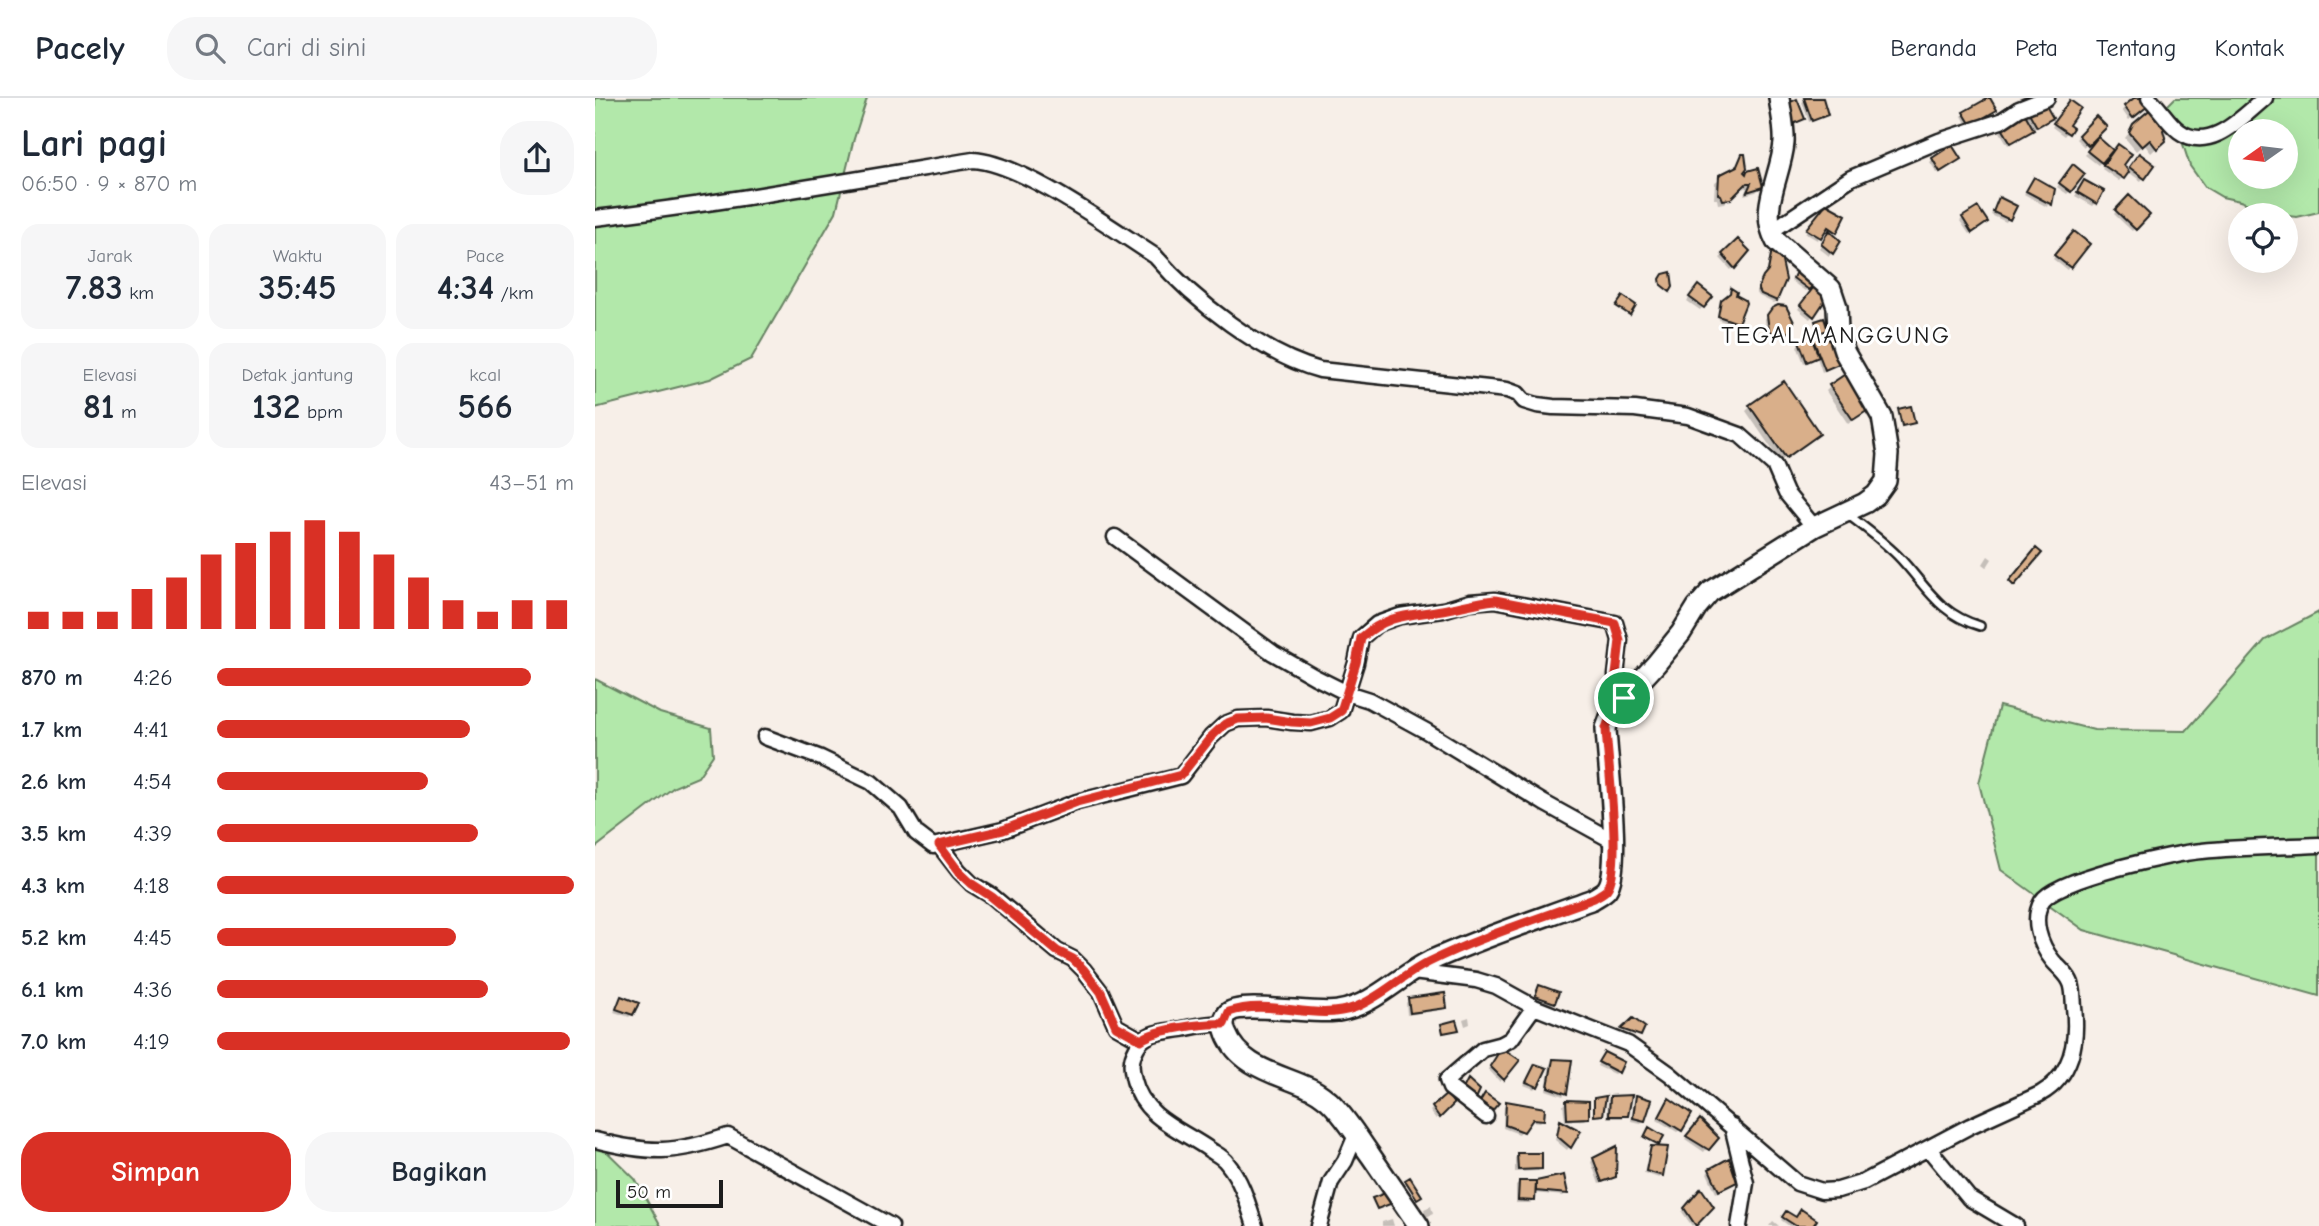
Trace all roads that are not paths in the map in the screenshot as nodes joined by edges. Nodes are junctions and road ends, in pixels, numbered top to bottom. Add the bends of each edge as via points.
1 (1779, 98) edge
2 (2047, 98) edge
3 (2149, 98) edge
4 (2265, 98) edge
5 (595, 218) edge
6 (1770, 232) junction
7 (1846, 513) junction
8 (1814, 527) junction
9 (1115, 537) dead end
10 (1980, 626) dead end
11 (1347, 693) junction
12 (1624, 698) junction
13 (765, 737) dead end
14 (1613, 841) junction
15 (939, 845) junction
16 (2319, 845) edge
17 (1413, 972) junction
18 (1534, 1007) junction
19 (1224, 1024) junction
20 (1141, 1040) junction
21 (1486, 1116) dead end
22 (1732, 1126) junction
23 (1356, 1135) junction
24 (596, 1140) edge
25 (1928, 1148) junction
26 (891, 1226) edge
27 (1255, 1226) edge
28 (1319, 1226) edge
29 (1419, 1226) edge
30 (1739, 1226) edge
31 (2015, 1226) edge

1 - 6 street via 1784,143 1768,211
2 - 6 street via 2001,121 1851,178
3 - 4 street via 2179,132 2203,138 2231,127
5 - 8 street via 984,161 1030,178 1155,256 1251,338 1304,366 1507,390 1524,401 1553,407 1616,407 1688,416 1740,435 1763,454
6 - 7 street via 1831,289 1845,353 1882,417 1888,454 1886,481 1876,495
7 - 8 street
7 - 10 lane via 1899,557 1941,607
8 - 12 street via 1710,592
9 - 11 street via 1273,653
11 - 12 street via 1361,638 1377,624 1495,600 1615,623 1620,640 1616,675
11 - 14 street via 1426,731
11 - 15 street via 1341,711 1311,723 1252,718 1225,724 1181,775
12 - 14 street via 1606,728
13 - 15 street via 871,782 901,808 916,833 933,846
14 - 17 street via 1612,876 1607,889 1594,898 1428,962
15 - 20 street via 972,884 1073,959 1101,992 1116,1026
16 - 25 street via 2200,851 2085,878 2050,893 2038,913 2038,934 2072,984 2075,1012 2069,1063 2051,1088
17 - 18 street via 1476,980
17 - 19 street via 1348,1009 1320,1013 1237,1009 1229,1012
18 - 21 street via 1511,1039 1483,1049 1448,1079 1450,1088
18 - 22 street via 1628,1044
19 - 20 street via 1205,1023
19 - 23 street via 1228,1038 1251,1062 1321,1095
20 - 27 street via 1131,1069 1142,1100 1168,1125 1225,1160 1245,1194
22 - 25 street via 1797,1183 1822,1191 1864,1182
22 - 30 street via 1746,1183
23 - 28 street via 1331,1182
23 - 29 street
24 - 26 street via 668,1152 728,1136
25 - 31 street via 1969,1198

